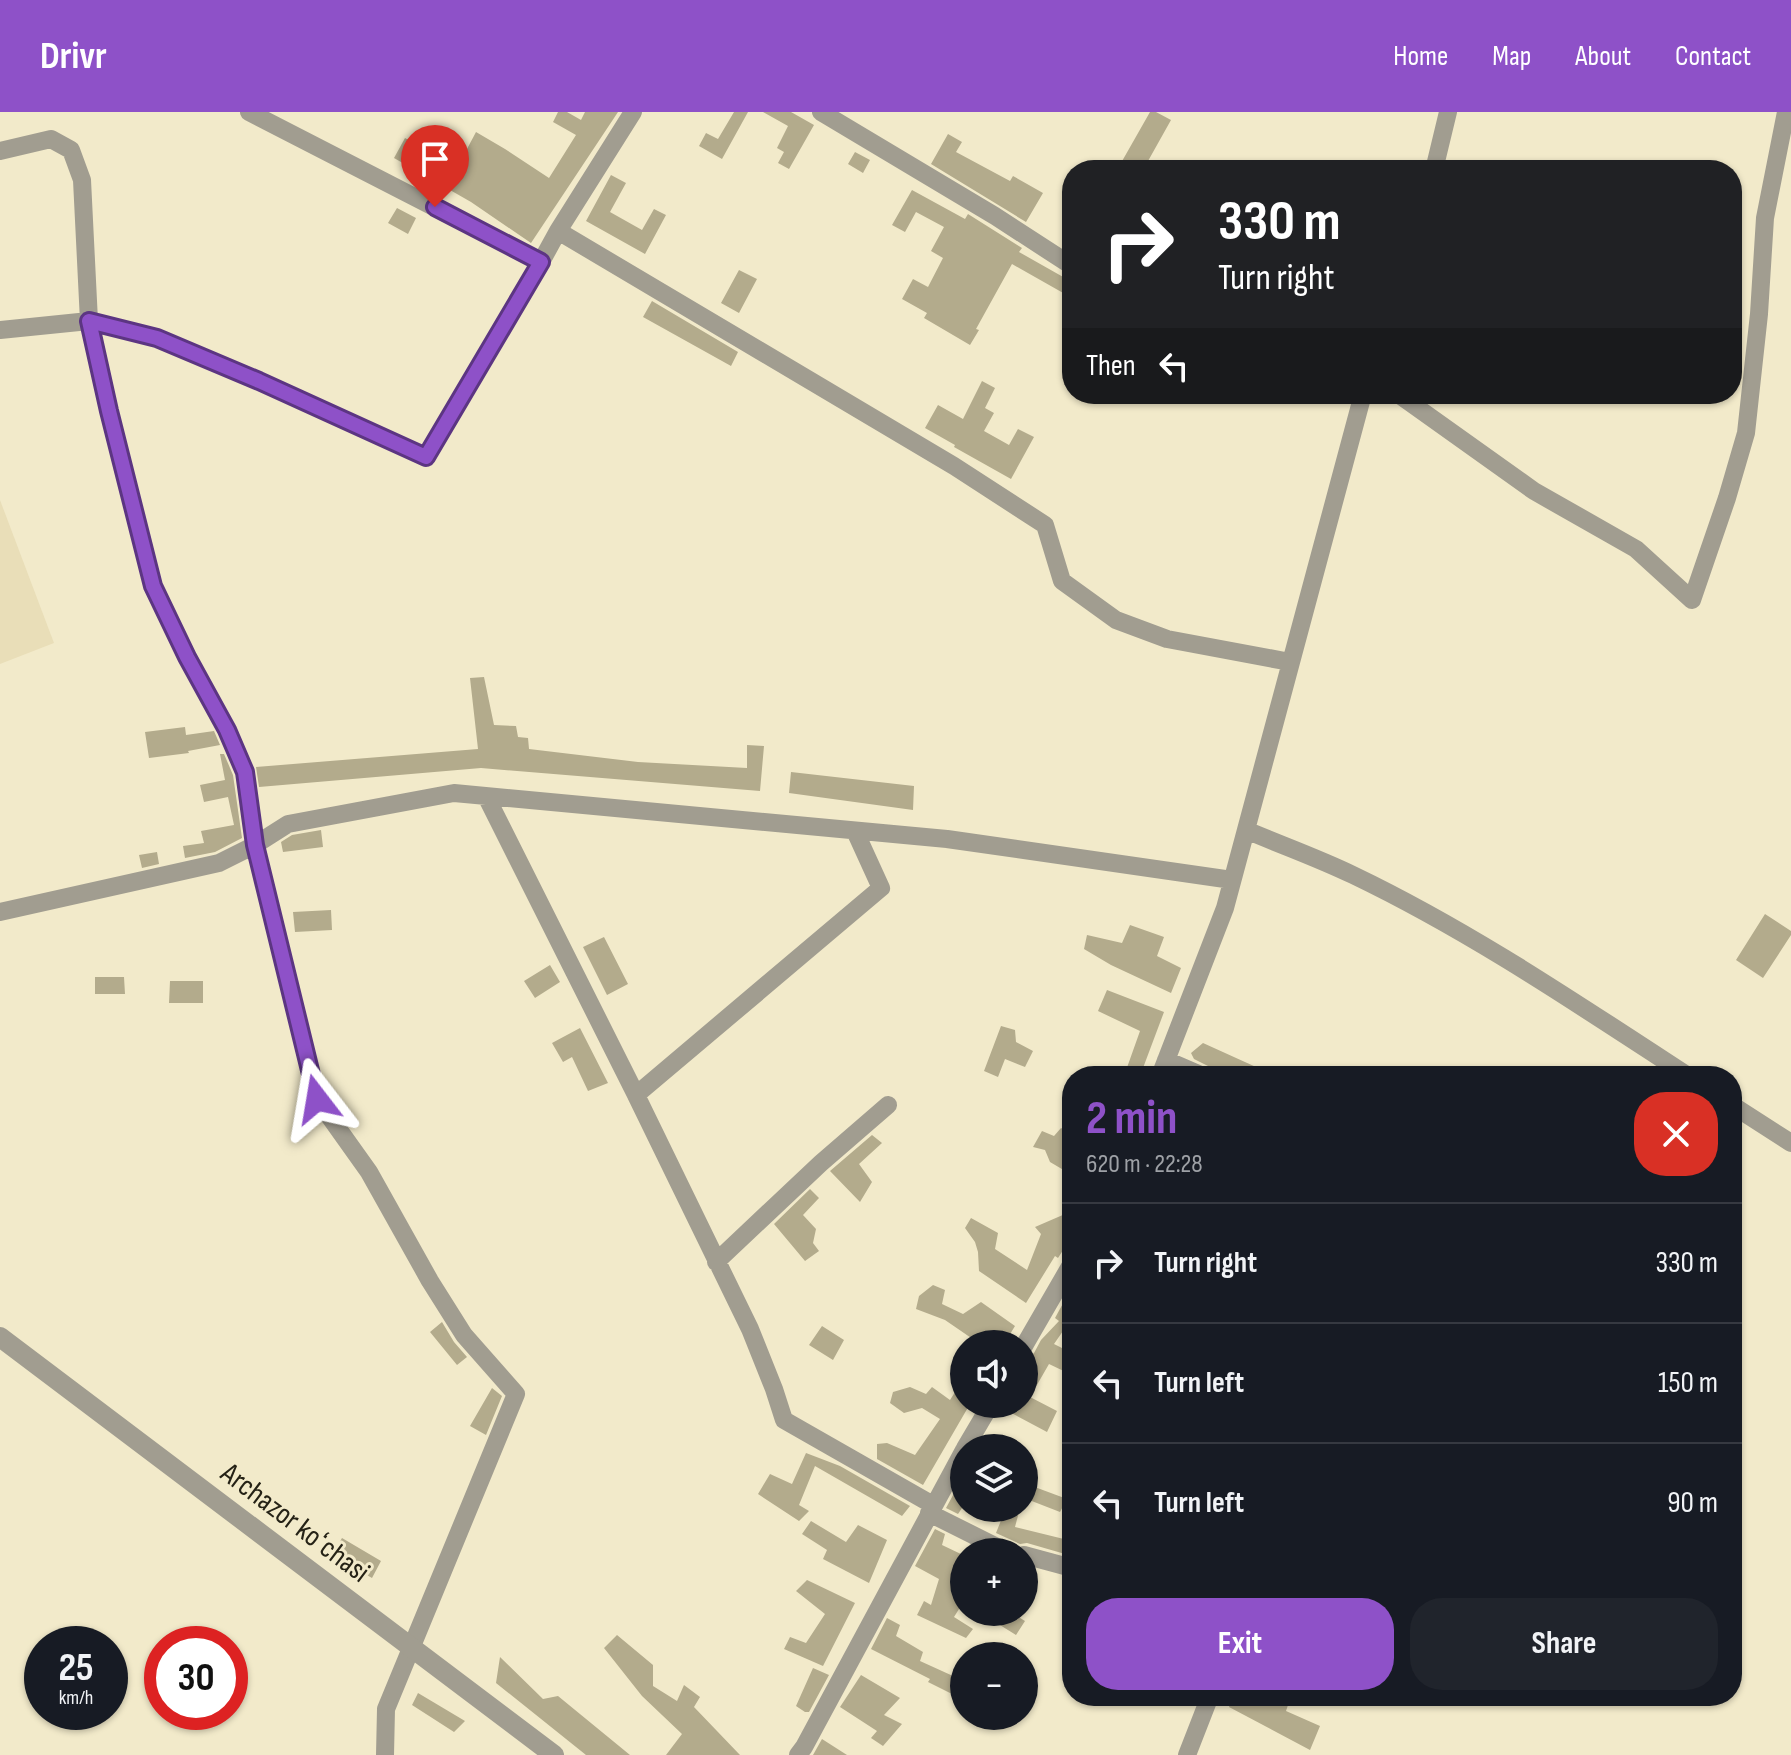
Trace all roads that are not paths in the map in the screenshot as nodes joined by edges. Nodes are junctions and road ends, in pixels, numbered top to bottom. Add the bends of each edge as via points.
1 (249, 112) edge
2 (633, 112) edge
3 (821, 112) edge
4 (1448, 112) edge
5 (1786, 112) edge
6 (0, 151) edge
7 (1436, 160) edge
8 (558, 231) junction
9 (1062, 260) edge
10 (541, 262) junction
11 (89, 321) junction
12 (0, 330) edge
13 (1360, 404) edge
14 (1412, 404) edge
15 (1290, 662) junction
16 (486, 796) junction
17 (1246, 830) junction
18 (855, 831) junction
19 (255, 845) junction
20 (1232, 880) junction
21 (0, 912) edge
22 (1164, 1066) edge
23 (1673, 1066) edge
24 (636, 1095) junction
25 (888, 1105) dead end
26 (1742, 1111) edge
27 (1791, 1143) edge
28 (716, 1262) junction
29 (1062, 1280) edge
30 (1033, 1330) edge
31 (0, 1337) edge
32 (950, 1475) edge
33 (931, 1509) junction
34 (982, 1538) edge
35 (1038, 1559) edge
36 (1062, 1565) edge
37 (412, 1649) junction
38 (1206, 1706) edge
39 (385, 1755) edge
40 (554, 1755) edge
41 (798, 1755) edge
42 (1187, 1755) edge

1 - 10 street
2 - 8 street
3 - 9 street
4 - 7 street
5 - 14 street via 1765,218 1746,433 1692,600 1636,549 1534,491
6 - 11 street via 51,139 71,150 82,180
8 - 10 street
8 - 15 street via 1045,525 1062,581 1116,620 1167,639
10 - 11 street via 426,457 157,338
11 - 12 street
11 - 19 street via 153,586 245,772
13 - 15 street
15 - 17 street
16 - 18 street
16 - 19 street via 454,793 288,824
16 - 24 street
17 - 20 street
17 - 23 street via 1351,874 1434,917
18 - 20 street
18 - 24 street via 881,888
19 - 21 street via 219,863
19 - 37 street via 317,1099 369,1172 464,1335 516,1394
20 - 22 street
24 - 28 street
25 - 28 street
26 - 27 street
28 - 33 street via 750,1329 784,1420
29 - 30 street
31 - 37 street, Archazor koʻchasi
32 - 33 street
33 - 34 street
33 - 41 street
35 - 36 street
37 - 39 street via 386,1709
37 - 40 street, Archazor koʻchasi
38 - 42 street

